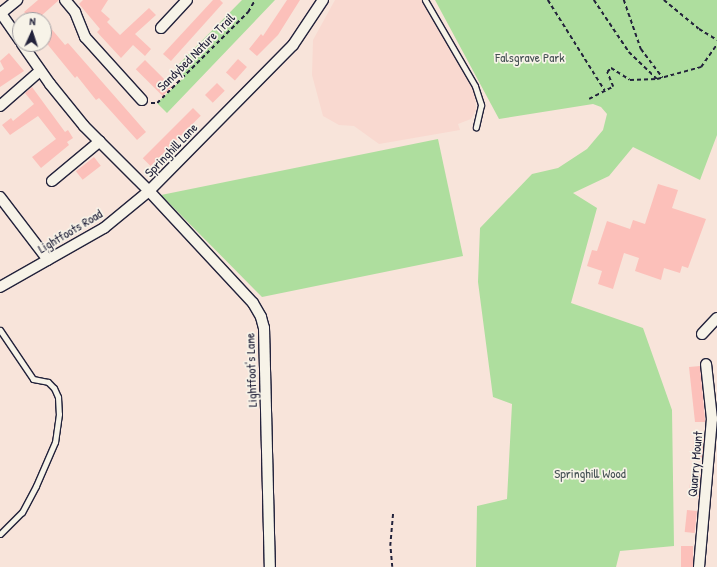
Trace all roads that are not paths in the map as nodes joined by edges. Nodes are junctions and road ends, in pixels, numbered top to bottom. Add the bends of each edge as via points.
1 (17, 0) edge
2 (65, 0) edge
3 (187, 0) edge
4 (323, 0) edge
5 (425, 0) edge
6 (0, 13) edge
7 (161, 28) dead end
8 (12, 30) edge
9 (27, 52) edge
10 (40, 71) junction
11 (142, 100) road end
12 (0, 106) edge
13 (476, 127) dead end
14 (100, 142) junction
15 (52, 181) dead end
16 (149, 191) junction
17 (0, 197) edge
18 (48, 260) junction
19 (0, 287) edge
20 (717, 318) edge
21 (0, 330) edge
22 (702, 334) dead end
23 (706, 364) dead end
24 (715, 418) edge
25 (0, 534) edge
26 (270, 567) edge
27 (699, 567) edge

1 - 6 street
2 - 11 street via 75,12 85,37 121,70
3 - 7 street
4 - 16 street, Springhill Lane via 293,45
5 - 13 lane via 475,86 481,105
6 - 8 street
9 - 10 street, Springhill Lane
10 - 12 street
10 - 14 street, Springhill Lane
14 - 15 street
14 - 16 street, Springhill Lane
16 - 18 street, Lightfoots Road via 104,228
16 - 26 street, Lightfoot's Lane via 253,303 261,317 264,328
17 - 18 street
18 - 19 street, Lightfoots Road
20 - 22 street
21 - 25 lane via 33,379 48,382 58,397 55,442 22,512
23 - 24 street, Quarry Mount
24 - 27 street, Quarry Mount

